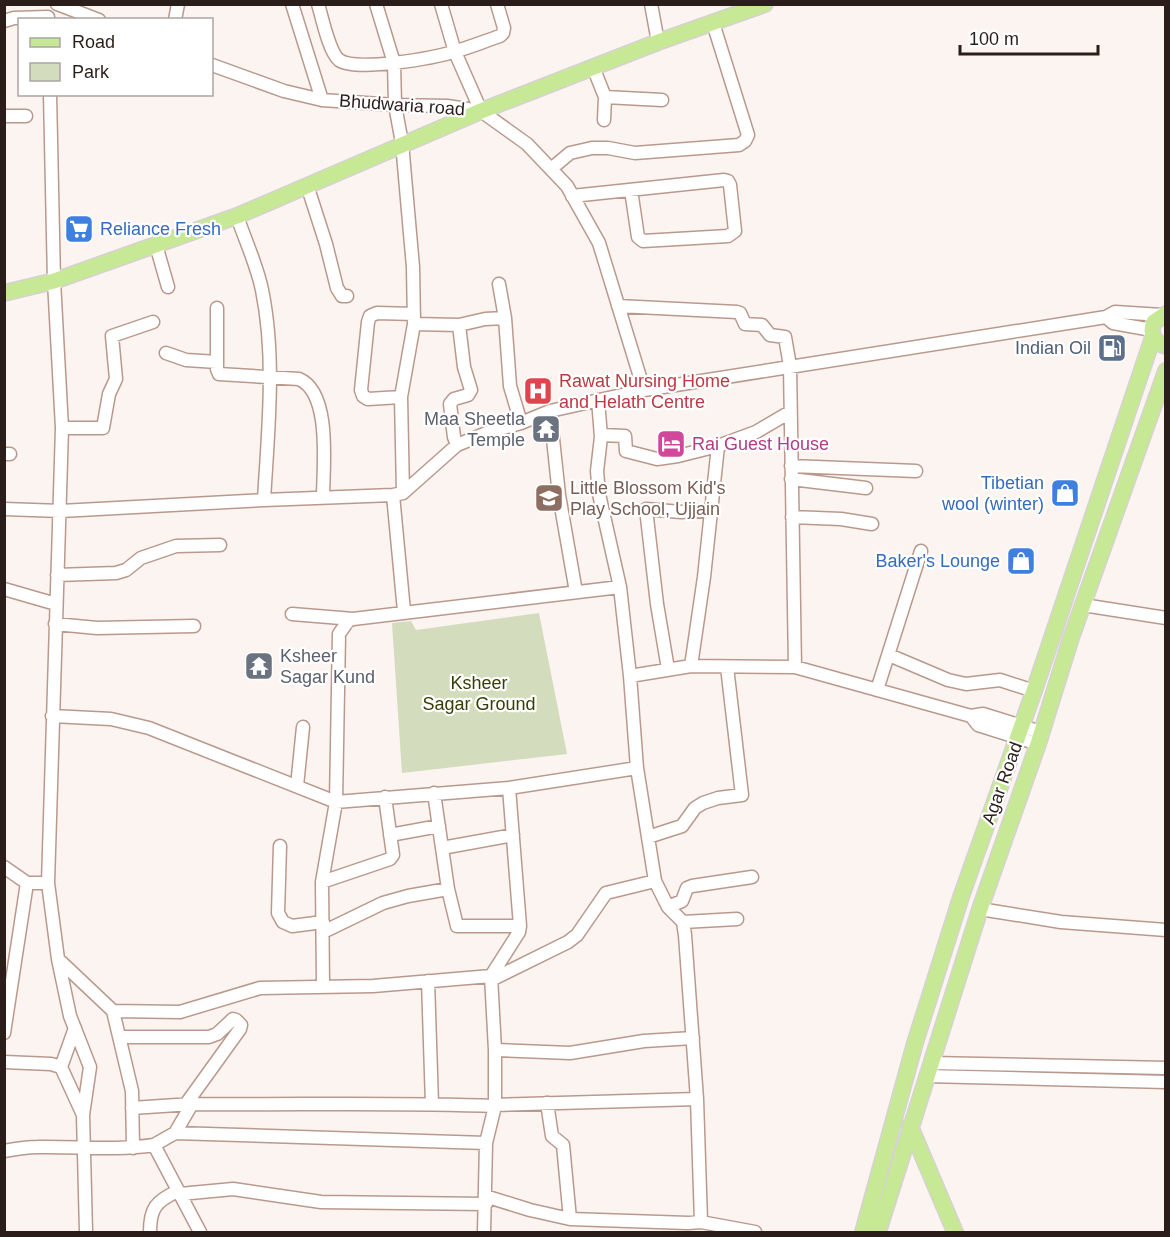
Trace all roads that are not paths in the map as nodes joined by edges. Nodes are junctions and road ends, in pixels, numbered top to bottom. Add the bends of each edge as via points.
1 (57, 4) edge
2 (292, 4) edge
3 (318, 4) edge
4 (376, 4) edge
5 (441, 4) edge
6 (497, 4) edge
7 (651, 4) edge
8 (765, 4) edge
9 (49, 14) edge
10 (94, 18) edge
11 (4, 21) edge
12 (713, 23) junction
13 (658, 42) junction
14 (455, 52) junction
15 (394, 63) junction
16 (213, 65) edge
17 (593, 67) junction
18 (50, 96) edge
19 (605, 97) junction
20 (322, 100) junction
21 (662, 100) dead end
22 (395, 105) junction
23 (481, 111) junction
24 (4, 116) edge
25 (26, 116) dead end
26 (604, 120) dead end
27 (402, 143) junction
28 (551, 169) junction
29 (307, 185) junction
30 (631, 190) junction
31 (572, 196) junction
32 (237, 216) junction
33 (156, 245) junction
34 (54, 281) junction
35 (499, 285) dead end
36 (168, 287) dead end
37 (4, 293) edge
38 (347, 296) dead end
39 (618, 306) junction
40 (217, 308) dead end
41 (1164, 311) edge
42 (1106, 317) junction
43 (505, 318) junction
44 (414, 319) junction
45 (153, 322) dead end
46 (459, 325) junction
47 (1157, 338) edge
48 (166, 353) dead end
49 (217, 362) junction
50 (790, 366) junction
51 (1166, 371) edge
52 (269, 377) junction
53 (644, 390) junction
54 (401, 398) junction
55 (598, 400) junction
56 (550, 411) junction
57 (790, 412) junction
58 (521, 423) junction
59 (62, 428) junction
60 (601, 435) junction
61 (457, 445) junction
62 (718, 446) junction
63 (916, 471) dead end
64 (791, 472) junction
65 (866, 488) dead end
66 (398, 494) junction
67 (323, 498) junction
68 (264, 500) junction
69 (4, 510) edge
70 (711, 510) junction
71 (61, 511) junction
72 (792, 517) junction
73 (872, 524) dead end
74 (220, 545) dead end
75 (921, 551) dead end
76 (57, 575) junction
77 (620, 587) junction
78 (4, 590) edge
79 (576, 592) junction
80 (56, 604) junction
81 (1083, 605) junction
82 (404, 611) junction
83 (292, 614) dead end
84 (1166, 618) edge
85 (353, 619) junction
86 (55, 624) junction
87 (194, 626) dead end
88 (889, 655) junction
89 (691, 666) junction
90 (727, 667) junction
91 (795, 667) junction
92 (668, 669) junction
93 (630, 676) junction
94 (876, 690) junction
95 (1034, 691) junction
96 (52, 716) junction
97 (303, 727) dead end
98 (1019, 732) junction
99 (1039, 738) junction
100 (637, 768) junction
101 (297, 786) junction
102 (509, 788) junction
103 (434, 793) junction
104 (386, 797) junction
105 (336, 802) junction
106 (439, 826) junction
107 (390, 835) junction
108 (513, 835) junction
109 (648, 837) junction
110 (280, 846) dead end
111 (442, 849) junction
112 (4, 867) edge
113 (752, 877) dead end
114 (656, 881) junction
115 (322, 882) junction
116 (27, 883) junction
117 (48, 883) junction
118 (448, 889) junction
119 (668, 907) junction
120 (980, 909) junction
121 (737, 919) dead end
122 (683, 922) junction
123 (520, 926) junction
124 (323, 927) junction
125 (1166, 930) edge
126 (58, 959) junction
127 (491, 978) junction
128 (428, 981) junction
129 (323, 986) junction
130 (113, 1011) junction
131 (75, 1028) junction
132 (4, 1033) edge
133 (119, 1037) junction
134 (693, 1038) junction
135 (495, 1050) junction
136 (4, 1062) edge
137 (61, 1067) junction
138 (1133, 1067) junction
139 (1166, 1068) edge
140 (928, 1069) junction
141 (1134, 1081) junction
142 (1166, 1082) edge
143 (697, 1099) junction
144 (548, 1103) junction
145 (189, 1104) junction
146 (432, 1104) junction
147 (495, 1106) junction
148 (132, 1108) junction
149 (83, 1114) junction
150 (910, 1126) junction
151 (175, 1133) junction
152 (486, 1143) junction
153 (154, 1145) junction
154 (133, 1148) junction
155 (83, 1149) junction
156 (4, 1151) edge
157 (179, 1193) junction
158 (485, 1200) junction
159 (570, 1219) junction
160 (700, 1222) junction
161 (86, 1233) edge
162 (150, 1233) edge
163 (200, 1233) edge
164 (484, 1233) edge
165 (755, 1233) edge
166 (863, 1233) edge
167 (878, 1233) edge
168 (955, 1233) edge

1 - 10 street
2 - 20 street
3 - 15 street via 333,54 340,61
4 - 15 street
5 - 14 street
6 - 14 street via 503,33
7 - 13 street
8 - 12 main road
9 - 11 street
12 - 13 main road
12 - 28 street via 748,135 745,141 739,145 635,153 592,148 570,153
13 - 17 main road
14 - 15 street
14 - 23 street
15 - 22 street
16 - 20 street, Bhudwaria road
17 - 19 street
17 - 23 main road
18 - 34 street
19 - 21 street
19 - 26 street
20 - 22 street, Bhudwaria road
22 - 23 street, Bhudwaria road
22 - 27 street
23 - 27 main road
23 - 28 street, Bhudwaria road via 527,144
24 - 25 street
27 - 29 main road
27 - 44 street
28 - 31 street, Bhudwaria road
29 - 32 main road
29 - 38 street via 337,288 342,296
30 - 30 street via 638,237 644,241 728,236 735,231 728,181
30 - 31 street
31 - 39 street, Bhudwaria road via 599,243
32 - 33 main road
32 - 52 street via 262,288 268,326
33 - 34 main road
33 - 36 street
34 - 37 main road
34 - 59 street
35 - 43 street
39 - 50 street via 739,312 744,324 762,325 770,335 785,337
39 - 53 street, Bhudwaria road
40 - 49 street
41 - 42 street via 1115,312
41 - 47 main road, Agar Road via 1154,322
42 - 47 street
42 - 50 street
43 - 46 street
43 - 58 street via 510,386
44 - 46 street
44 - 54 street
44 - 54 street via 372,314 368,322 363,396
45 - 59 street via 112,336 116,379 103,428
46 - 61 street via 471,390 450,404
47 - 95 main road, Agar Road
48 - 49 street via 186,360
49 - 52 street via 222,375
50 - 53 street
50 - 57 street
51 - 81 main road
52 - 67 street via 303,380 319,404 323,417
52 - 68 street
53 - 55 street
54 - 66 street
55 - 56 street
55 - 60 street
56 - 58 street
56 - 79 street via 559,495
57 - 62 street via 756,432
57 - 64 street
58 - 61 street
59 - 71 street
60 - 62 street via 624,436 627,451 657,459
60 - 77 street via 599,494
61 - 66 street
62 - 70 street
63 - 64 street
64 - 65 street
64 - 72 street
66 - 67 street
66 - 82 street
67 - 68 street
68 - 71 street
69 - 71 street
70 - 89 street
70 - 92 street via 646,509
71 - 76 street
72 - 73 street
72 - 91 street
74 - 76 street via 176,546 141,558 116,573
75 - 88 street
76 - 80 street
77 - 79 street
77 - 93 street
78 - 80 street
79 - 82 street
80 - 86 street
81 - 84 street
81 - 99 main road
82 - 85 street
83 - 85 street
85 - 105 street via 339,634
86 - 87 street via 97,628
86 - 96 street
88 - 94 street
88 - 95 street via 948,680 966,684 1000,680
89 - 90 street
89 - 92 street
90 - 91 street
90 - 109 street via 742,795 703,803 682,826
91 - 94 street
92 - 93 street
93 - 100 street
94 - 98 street via 971,716 978,725
95 - 98 main road, Agar Road
96 - 101 street via 111,719 149,728
96 - 117 street
97 - 101 street
98 - 99 street
98 - 166 main road, Agar Road via 919,1031
99 - 120 main road
100 - 102 street
100 - 109 street
101 - 105 street
102 - 103 street
102 - 108 street
103 - 104 street
103 - 106 street
104 - 105 street
104 - 107 street
105 - 115 street
106 - 107 street
106 - 111 street
107 - 115 street via 390,859
108 - 111 street
108 - 123 street
109 - 114 street
110 - 124 street via 278,913 283,922 292,926
111 - 118 street
112 - 116 street
113 - 119 street via 692,886 687,888 682,901
114 - 119 street
114 - 127 street via 606,893 578,935
115 - 124 street
116 - 117 street
116 - 132 street
117 - 126 street
118 - 123 street via 457,926
118 - 124 street via 383,903
119 - 122 street
120 - 125 street via 1061,922
120 - 140 main road
121 - 122 street
122 - 134 street
123 - 127 street
124 - 129 street
126 - 130 street
126 - 131 street
127 - 128 street
127 - 135 street
128 - 129 street
128 - 146 street
129 - 130 street via 260,988 180,1012
130 - 133 street
131 - 137 street
131 - 149 street via 90,1066
133 - 145 street via 201,1038 218,1034 236,1020 240,1029
133 - 148 street via 132,1091
134 - 135 street via 570,1053
134 - 143 street
135 - 147 street
136 - 137 street
137 - 149 street
138 - 139 street
138 - 140 street
138 - 141 street
140 - 141 street
140 - 150 main road
141 - 142 street
143 - 144 street
143 - 160 street
144 - 147 street
144 - 159 street via 552,1136 563,1145
145 - 146 street
145 - 148 street
145 - 151 street
146 - 147 street
147 - 152 street
148 - 154 street
149 - 155 street
150 - 167 main road
150 - 168 main road
151 - 152 street
151 - 153 street
152 - 158 street
153 - 154 street
153 - 157 street
154 - 155 street
155 - 156 street via 36,1147
155 - 161 street
157 - 158 street via 233,1189 321,1202
157 - 162 street via 158,1203 152,1213
157 - 163 street
158 - 159 street
158 - 164 street
159 - 160 street
160 - 165 street

